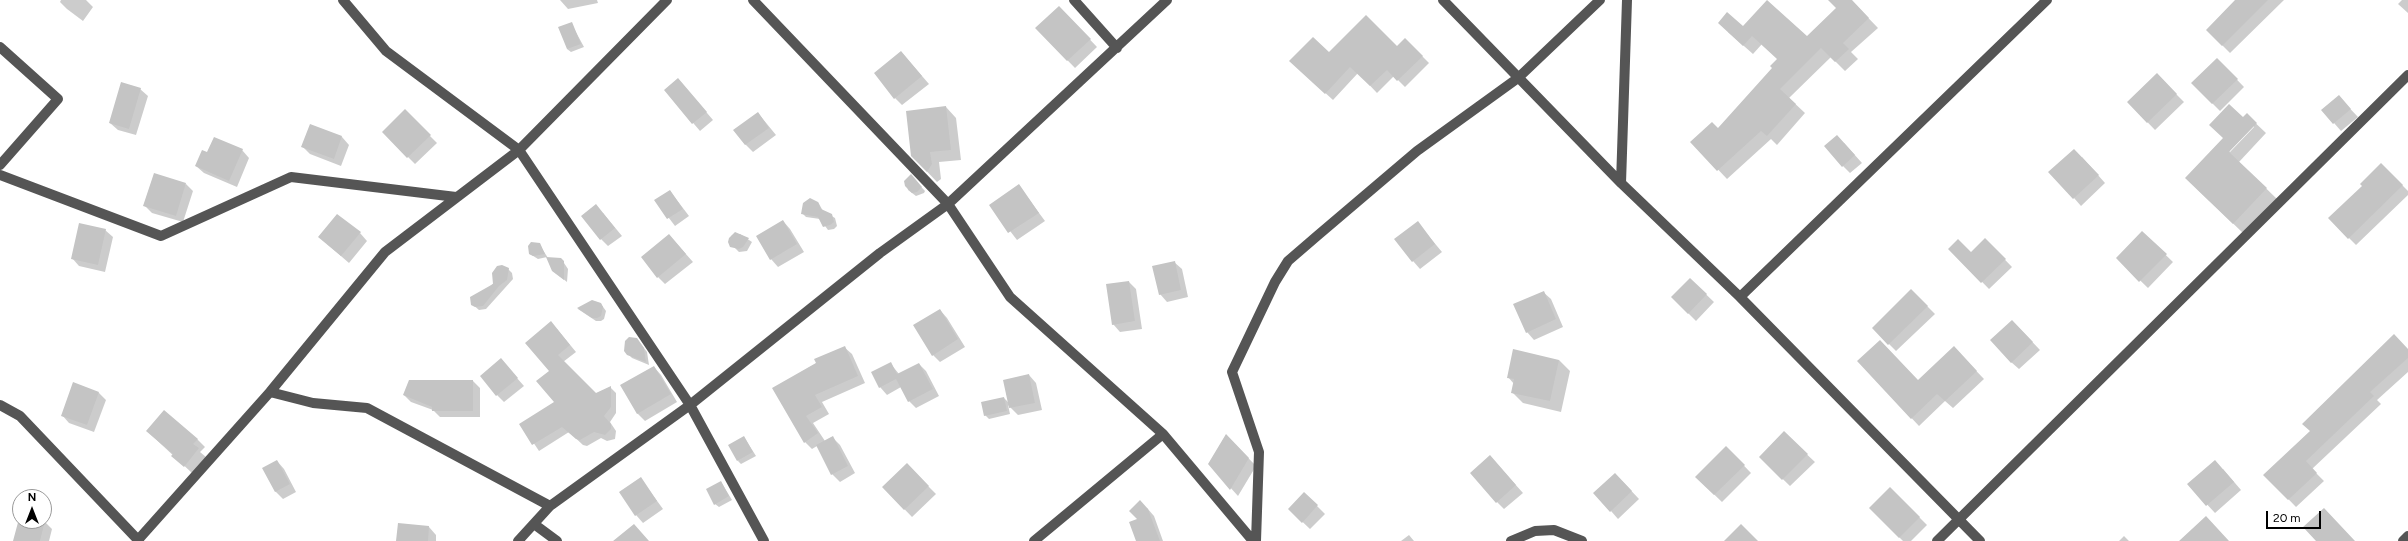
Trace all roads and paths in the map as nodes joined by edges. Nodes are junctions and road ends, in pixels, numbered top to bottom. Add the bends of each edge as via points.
1 (343, 0) edge
2 (667, 0) edge
3 (753, 0) edge
4 (1074, 0) edge
5 (1167, 0) edge
6 (1443, 0) edge
7 (1600, 0) edge
8 (1627, 0) edge
9 (2047, 0) edge
10 (0, 46) edge
11 (1117, 48) junction
12 (2408, 75) edge
13 (1518, 78) junction
14 (519, 150) junction
15 (0, 165) edge
16 (0, 175) edge
17 (1622, 183) junction
18 (456, 197) junction
19 (948, 204) junction
20 (1740, 297) junction
21 (270, 392) junction
22 (0, 405) edge
23 (690, 405) junction
24 (1163, 434) junction
25 (550, 506) junction
26 (1958, 519) junction
27 (534, 524) junction
28 (2408, 536) edge
29 (138, 541) edge
30 (518, 541) edge
31 (557, 541) edge
32 (764, 541) edge
33 (1034, 541) edge
34 (1254, 541) edge
35 (1511, 541) edge
36 (1582, 541) edge
37 (1937, 541) edge
38 (1980, 541) edge
39 (2403, 541) edge

1 - 14 street via 386,51
2 - 14 street
3 - 19 street
4 - 11 street
5 - 11 street
6 - 13 street
7 - 13 street
8 - 17 street
9 - 20 street
10 - 15 street via 58,99
11 - 19 street
12 - 26 street
13 - 17 street
13 - 34 street via 1411,156 1288,261 1275,282 1232,372 1259,452
14 - 18 street
14 - 23 street
16 - 18 street via 161,236 291,177
17 - 20 street
18 - 21 street via 385,252
19 - 23 street via 880,253
19 - 24 street via 1010,297
20 - 26 street
21 - 25 street via 312,403 366,408
21 - 29 street
22 - 29 street via 20,416
23 - 25 street
23 - 32 street
24 - 33 street
24 - 34 street
25 - 27 street
26 - 37 street
26 - 38 street
27 - 30 street
27 - 31 street
28 - 39 street
35 - 36 street via 1535,531 1554,530

